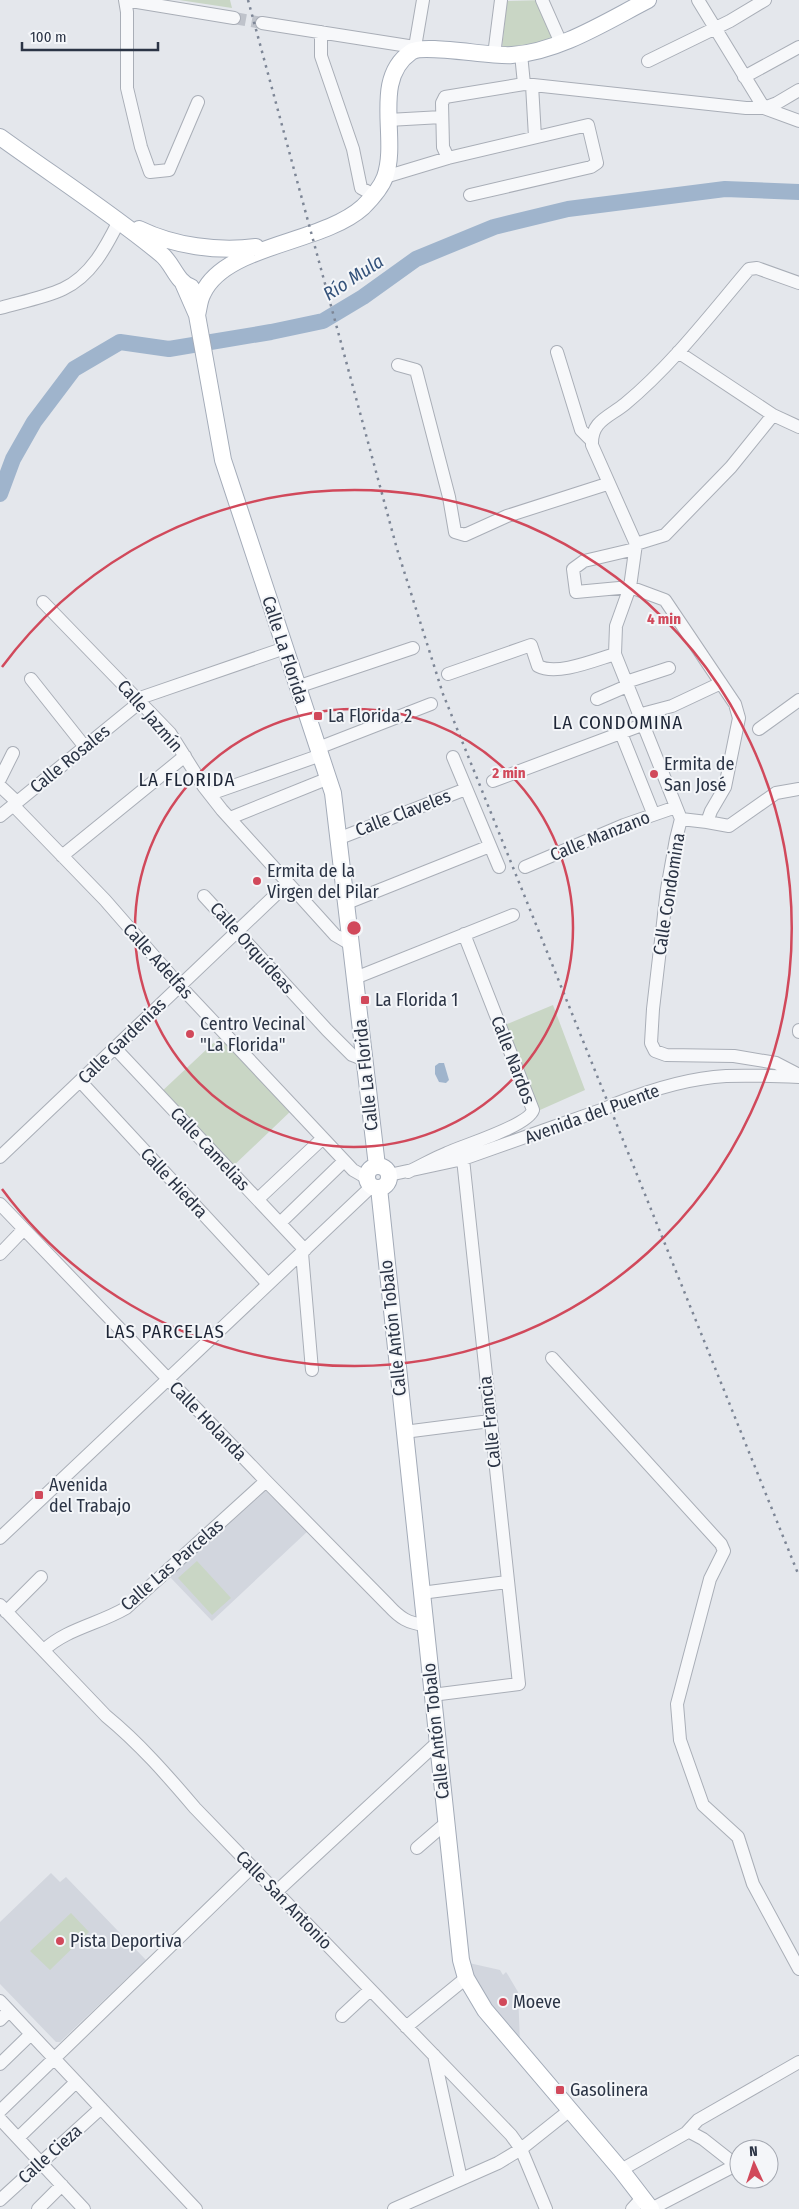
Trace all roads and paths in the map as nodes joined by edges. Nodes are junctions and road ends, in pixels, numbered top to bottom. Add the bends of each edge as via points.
1 (125, 0) edge
2 (423, 0) edge
3 (501, 0) edge
4 (542, 0) edge
5 (648, 0) edge
6 (698, 0) edge
7 (765, 0) edge
8 (234, 18) tunnel mouth
9 (262, 23) tunnel mouth
10 (716, 28) junction
11 (321, 32) junction
12 (561, 43) junction
13 (418, 47) junction
14 (799, 47) edge
15 (520, 54) junction
16 (494, 55) junction
17 (648, 61) dead end
18 (744, 76) junction
19 (528, 84) junction
20 (799, 90) edge
21 (198, 102) dead end
22 (764, 108) junction
23 (442, 117) junction
24 (388, 120) junction
25 (799, 121) edge
26 (0, 137) edge
27 (535, 137) junction
28 (448, 158) junction
29 (385, 177) junction
30 (374, 195) junction
31 (470, 196) dead end
32 (124, 224) junction
33 (290, 241) junction
34 (200, 246) junction
35 (179, 278) junction
36 (213, 279) junction
37 (799, 283) edge
38 (0, 308) edge
39 (197, 315) junction
40 (557, 352) dead end
41 (678, 352) junction
42 (398, 364) dead end
43 (772, 415) junction
44 (799, 427) edge
45 (592, 441) junction
46 (607, 484) junction
47 (635, 547) junction
48 (630, 587) junction
49 (44, 602) dead end
50 (285, 648) junction
51 (413, 648) dead end
52 (615, 654) junction
53 (669, 668) dead end
54 (448, 674) dead end
55 (31, 679) dead end
56 (721, 683) junction
57 (627, 684) junction
58 (298, 686) junction
59 (597, 698) dead end
60 (799, 700) edge
61 (138, 701) junction
62 (431, 704) dead end
63 (640, 720) junction
64 (759, 728) dead end
65 (621, 733) junction
66 (85, 747) junction
67 (320, 752) junction
68 (12, 753) dead end
69 (185, 756) junction
70 (453, 757) dead end
71 (328, 778) junction
72 (0, 779) edge
73 (493, 781) dead end
74 (666, 782) junction
75 (0, 786) edge
76 (466, 789) junction
77 (799, 789) edge
78 (644, 790) junction
79 (210, 794) junction
80 (15, 804) junction
81 (676, 807) junction
82 (653, 813) junction
83 (0, 816) edge
84 (230, 818) junction
85 (681, 819) junction
86 (707, 822) junction
87 (340, 838) junction
88 (490, 846) junction
89 (62, 856) junction
90 (499, 867) dead end
91 (524, 867) dead end
92 (288, 884) junction
93 (204, 896) dead end
94 (347, 903) junction
95 (513, 914) dead end
96 (237, 933) junction
97 (464, 934) junction
98 (352, 945) junction
99 (356, 978) junction
100 (180, 986) junction
101 (115, 1048) junction
102 (365, 1060) junction
103 (799, 1076) edge
104 (80, 1081) junction
105 (323, 1138) junction
106 (0, 1157) edge
107 (463, 1159) junction
108 (344, 1161) junction
109 (408, 1172) junction
110 (377, 1179) junction
111 (258, 1199) junction
112 (0, 1204) edge
113 (280, 1223) junction
114 (24, 1229) junction
115 (303, 1251) junction
116 (0, 1254) edge
117 (268, 1284) junction
118 (552, 1358) dead end
119 (312, 1370) dead end
120 (168, 1380) junction
121 (490, 1421) junction
122 (404, 1432) junction
123 (266, 1481) junction
124 (0, 1538) edge
125 (40, 1578) dead end
126 (507, 1582) junction
127 (421, 1593) junction
128 (3, 1609) edge
129 (424, 1625) junction
130 (44, 1650) junction
131 (432, 1695) junction
132 (437, 1743) junction
133 (446, 1823) junction
134 (417, 1848) dead end
135 (252, 1867) junction
136 (276, 1892) junction
137 (799, 1969) edge
138 (466, 1978) junction
139 (370, 1990) junction
140 (0, 2001) edge
141 (5, 2016) edge
142 (342, 2016) dead end
143 (406, 2027) junction
144 (31, 2034) junction
145 (434, 2054) junction
146 (54, 2059) junction
147 (799, 2062) edge
148 (0, 2064) edge
149 (76, 2082) junction
150 (101, 2108) junction
151 (570, 2110) junction
152 (0, 2111) edge
153 (0, 2119) edge
154 (688, 2131) junction
155 (18, 2138) junction
156 (521, 2149) junction
157 (40, 2162) junction
158 (621, 2170) junction
159 (461, 2179) junction
160 (62, 2185) junction
161 (0, 2202) edge
162 (642, 2205) edge
163 (6, 2209) edge
164 (38, 2209) edge
165 (84, 2209) edge
166 (196, 2209) edge
167 (394, 2209) edge
168 (546, 2209) edge

1 - 8 street
1 - 21 street via 128,12 127,88 150,172 169,170
2 - 13 street
3 - 16 street
4 - 12 street
5 - 12 main road
6 - 10 street
7 - 10 street
9 - 11 street
10 - 17 street
10 - 18 street
11 - 13 street
11 - 30 street via 321,56 353,149 361,188
12 - 15 main road
13 - 16 main road
13 - 24 main road via 394,73 389,90
14 - 18 street
15 - 16 main road
15 - 19 street
18 - 22 street
19 - 22 street
19 - 23 street via 445,97
19 - 27 street
20 - 22 street
22 - 25 street
23 - 24 street
23 - 28 street via 443,147
24 - 29 main road via 389,149
26 - 32 main road
27 - 28 street
27 - 31 street via 588,124 597,163
28 - 29 street
29 - 30 main road
30 - 33 main road via 344,220
32 - 34 main road
32 - 35 main road, Calle La Florida via 164,256
32 - 38 street via 95,262 74,282 38,298
33 - 34 main road via 236,249
33 - 36 main road via 239,260
34 - 35 main road via 180,252 176,262
34 - 36 main road via 217,258
35 - 36 main road via 188,286 199,288
35 - 39 main road, Calle La Florida
36 - 39 main road, Calle La Florida via 203,292
37 - 41 street via 757,268 749,269
39 - 50 main road, Calle La Florida via 223,460
40 - 45 street via 581,430
41 - 43 street
41 - 45 street via 626,403 595,426
42 - 46 street via 416,370 449,496 455,532 465,535 507,516
43 - 44 street
43 - 47 street via 731,467 665,535
45 - 46 street
46 - 47 street
47 - 48 street, Calle Condomina
47 - 48 street via 584,562 573,569 576,592
48 - 52 street, Calle Condomina via 616,626
48 - 56 street via 665,600
49 - 61 street, Calle Jazmín
50 - 58 main road, Calle La Florida
50 - 61 street, Calle Rosales
51 - 58 street
52 - 54 street via 579,665 545,670 538,666 531,645
52 - 57 street, Calle Condomina
53 - 57 street
55 - 66 street
56 - 63 street
56 - 86 street via 735,704 738,718 725,787
57 - 59 street
57 - 63 street, Calle Condomina
58 - 67 main road, Calle La Florida
60 - 64 street
61 - 66 street, Calle Rosales
61 - 69 street, Calle Jazmín via 170,733
62 - 67 street
63 - 65 street
63 - 74 street, Calle Condomina
65 - 73 street
65 - 78 street
66 - 80 street, Calle Rosales
67 - 71 main road, Calle La Florida
67 - 79 street
68 - 72 street
69 - 79 street, Calle Jazmín
69 - 89 street
70 - 76 street
71 - 84 street
71 - 87 main road, Calle La Florida via 334,793
74 - 78 street
74 - 81 street, Calle Condomina
75 - 80 street, Calle Adelfas
76 - 87 street, Calle Claveles
76 - 88 street
77 - 86 street via 776,793 729,826
78 - 82 street
79 - 84 street, Calle Jazmín
80 - 83 street, Calle Rosales
80 - 89 street, Calle Adelfas
81 - 82 street, Calle Manzano
81 - 85 street, Calle Condomina
82 - 91 street, Calle Manzano
84 - 92 street, Calle Jazmín
85 - 86 street
85 - 103 street, Calle Condomina via 667,888 651,1043 655,1051 666,1055 742,1058 776,1063
87 - 94 main road, Calle La Florida
88 - 90 street
88 - 94 street
89 - 100 street, Calle Adelfas
92 - 96 street, Calle Gardenias
92 - 98 street, Calle Jazmín via 335,935
93 - 96 street, Calle Orquídeas
94 - 98 main road, Calle La Florida
95 - 97 street
96 - 100 street, Calle Gardenias
96 - 102 street, Calle Orquídeas via 352,1055
97 - 99 street
97 - 109 street, Calle Nardos via 533,1110 527,1118
98 - 99 main road, Calle La Florida
99 - 102 main road, Calle La Florida
100 - 101 street, Calle Gardenias
100 - 105 street, Calle Adelfas
101 - 104 street, Calle Gardenias
101 - 111 street, Calle Camelias
102 - 110 main road, Calle La Florida
103 - 107 street, Avenida del Puente via 726,1076 673,1084
104 - 106 street, Calle Gardenias
104 - 117 street, Calle Hiedra
105 - 108 street, Calle Adelfas
105 - 111 street
107 - 109 street, Avenida del Puente
107 - 121 street, Calle Francia
108 - 110 street, Calle Adelfas via 359,1175
108 - 113 street
109 - 110 street, Avenida del Puente
110 - 115 street
110 - 122 main road, Calle Antón Tobalo
111 - 113 street, Calle Camelias
112 - 114 street, Calle Holanda
113 - 115 street, Calle Camelias
114 - 116 street
114 - 120 street, Calle Holanda
115 - 117 street
115 - 119 street
117 - 120 street
118 - 137 street via 724,1551 710,1579 677,1704 680,1740 703,1804 738,1837 753,1884
120 - 123 street, Calle Holanda
120 - 124 street
121 - 122 street
121 - 126 street, Calle Francia
122 - 127 main road, Calle Antón Tobalo
123 - 129 street, Calle Holanda via 402,1619
123 - 130 street, Calle Las Parcelas via 126,1608 54,1640
125 - 128 street
126 - 127 street
126 - 131 street, Calle Francia via 518,1684
127 - 129 main road, Calle Antón Tobalo
128 - 130 street, Calle San Antonio
129 - 131 main road, Calle Antón Tobalo
130 - 135 street, Calle San Antonio
131 - 132 main road, Calle Antón Tobalo
132 - 133 main road, Calle Antón Tobalo
132 - 136 street
133 - 134 street
133 - 138 main road, Calle Antón Tobalo via 457,1933
135 - 136 street, Calle San Antonio
135 - 146 street
136 - 139 street, Calle San Antonio
138 - 143 street
138 - 151 main road, Calle Antón Tobalo via 484,2010
139 - 142 street
139 - 143 street, Calle San Antonio
140 - 141 street
141 - 144 street
143 - 145 street, Calle San Antonio
144 - 146 street
144 - 148 street
145 - 156 street, Calle San Antonio
145 - 159 street
146 - 149 street
146 - 152 street
147 - 154 street via 698,2120
149 - 150 street
149 - 155 street
150 - 157 street, Calle Cieza
150 - 166 street
151 - 156 street
151 - 158 main road, Calle Antón Tobalo
153 - 155 street
154 - 158 street
154 - 162 street via 736,2165
155 - 157 street
156 - 159 street
156 - 168 street, Calle San Antonio
157 - 160 street
157 - 161 street, Calle Cieza
158 - 162 main road, Calle Antón Tobalo
159 - 167 street
160 - 164 street
160 - 165 street
161 - 163 street

